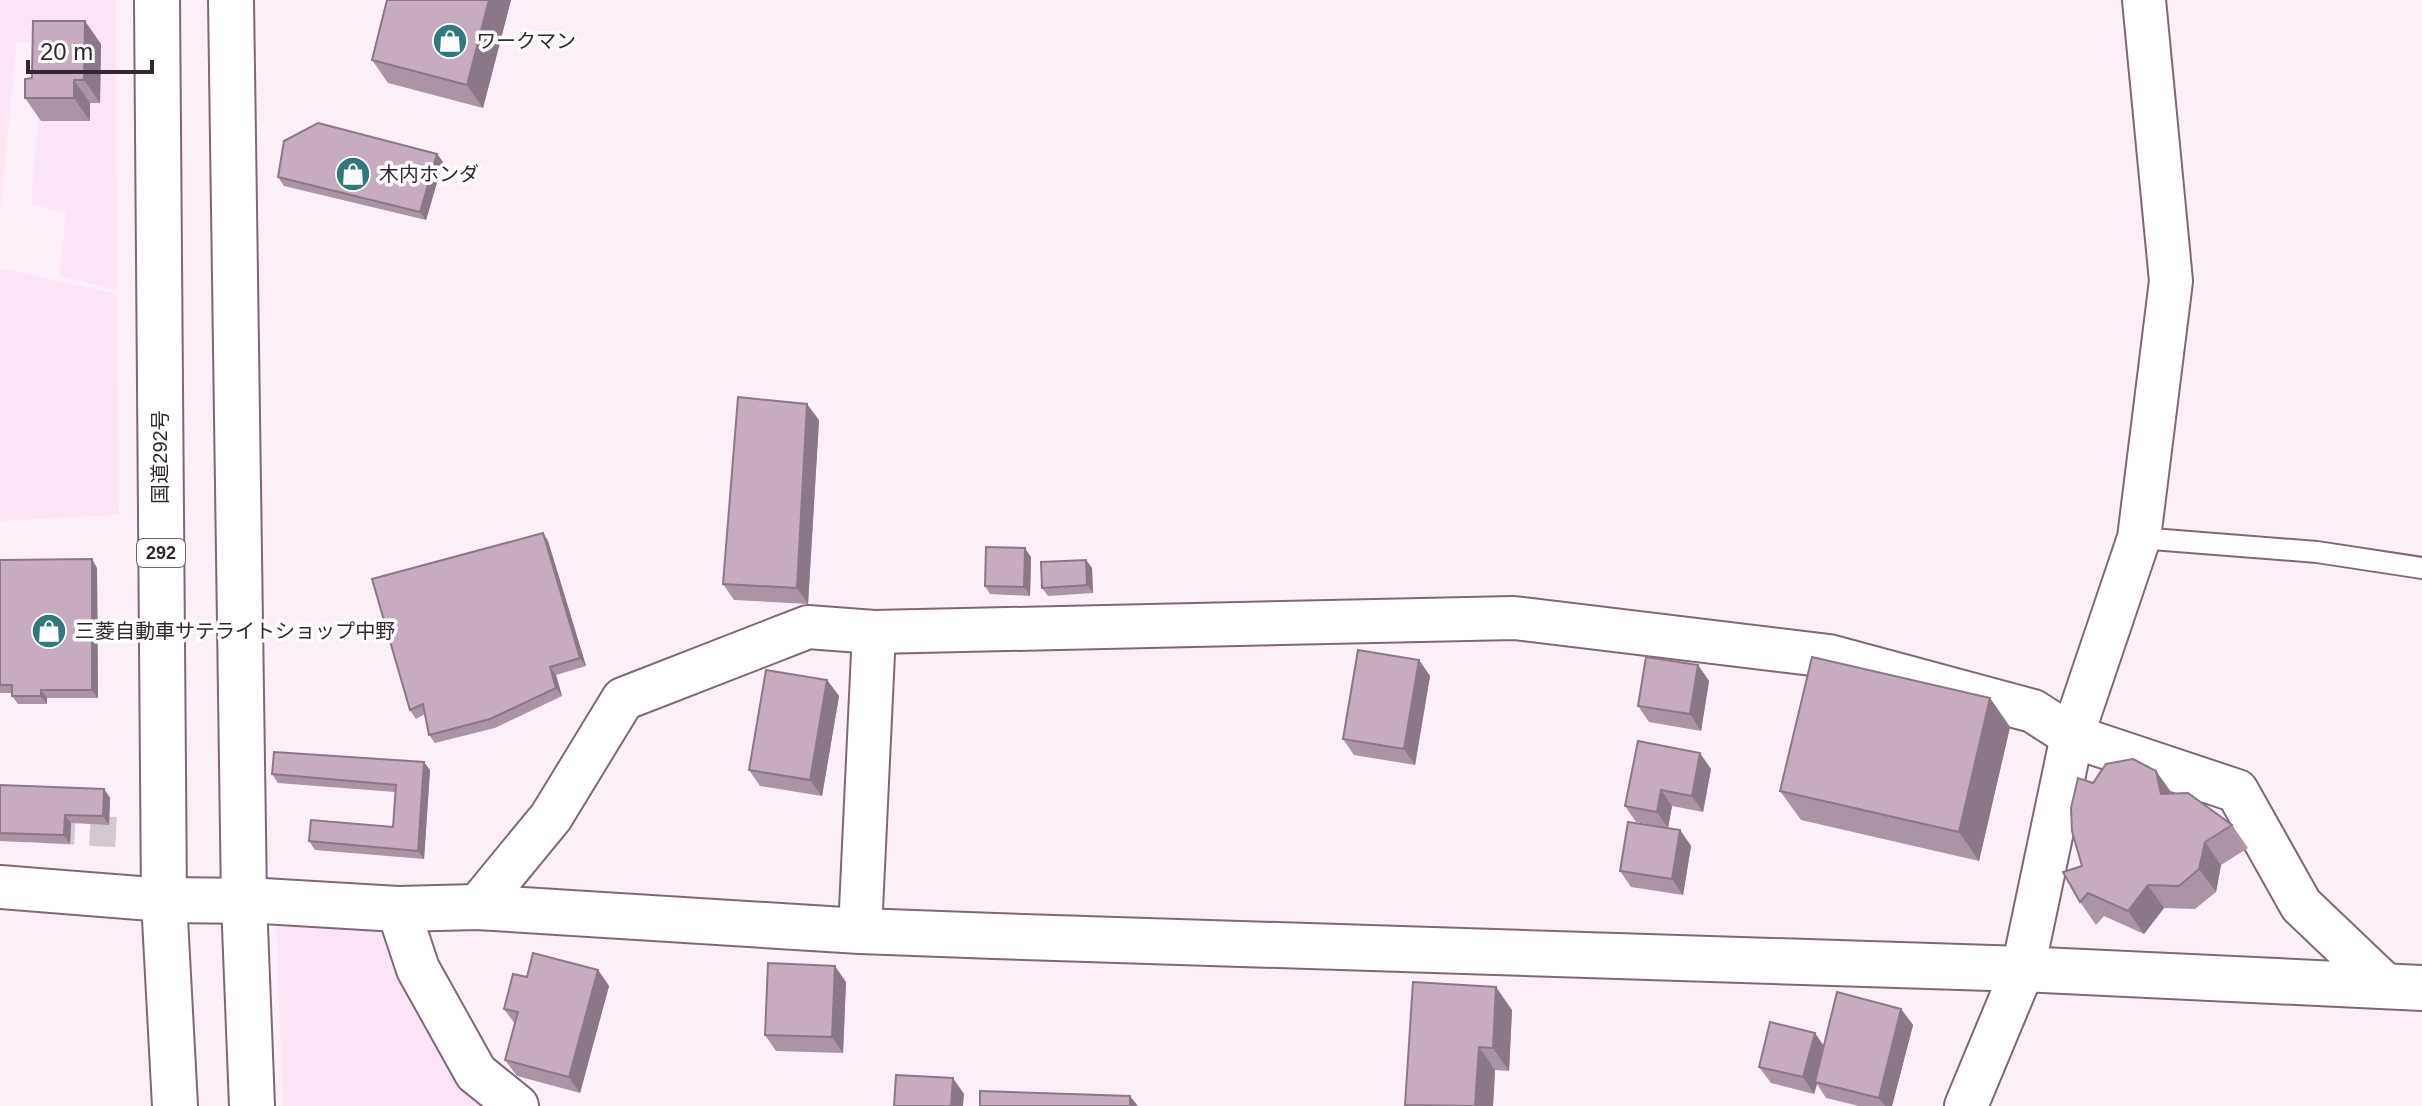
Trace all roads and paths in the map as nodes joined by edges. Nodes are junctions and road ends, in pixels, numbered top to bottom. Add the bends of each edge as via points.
1 (157, 0) edge
2 (231, 0) edge
3 (2144, 0) edge
4 (2139, 538) junction
5 (2422, 568) edge
6 (874, 632) junction
7 (2072, 736) junction
8 (0, 887) edge
9 (164, 900) junction
10 (244, 901) junction
11 (477, 907) junction
12 (398, 909) junction
13 (860, 931) junction
14 (2023, 969) junction
15 (2404, 987) edge
16 (175, 1106) edge
17 (252, 1106) edge
18 (517, 1106) edge
19 (1966, 1106) edge

1 - 9 main road, 国道292号 / 292
2 - 10 main road
3 - 4 street via 2171,281
4 - 5 lane via 2317,552
4 - 7 street
6 - 7 street via 1514,618 1829,656 2033,711
6 - 11 street via 808,627 623,699 551,817
6 - 13 street
7 - 14 street
7 - 15 street via 2237,791 2301,905
8 - 9 street
9 - 10 main road
9 - 16 main road, 国道292号 / 292
10 - 12 main road
10 - 17 main road
11 - 12 main road
11 - 13 main road
12 - 18 street via 418,969 476,1073
13 - 14 main road
14 - 15 main road
14 - 19 street

